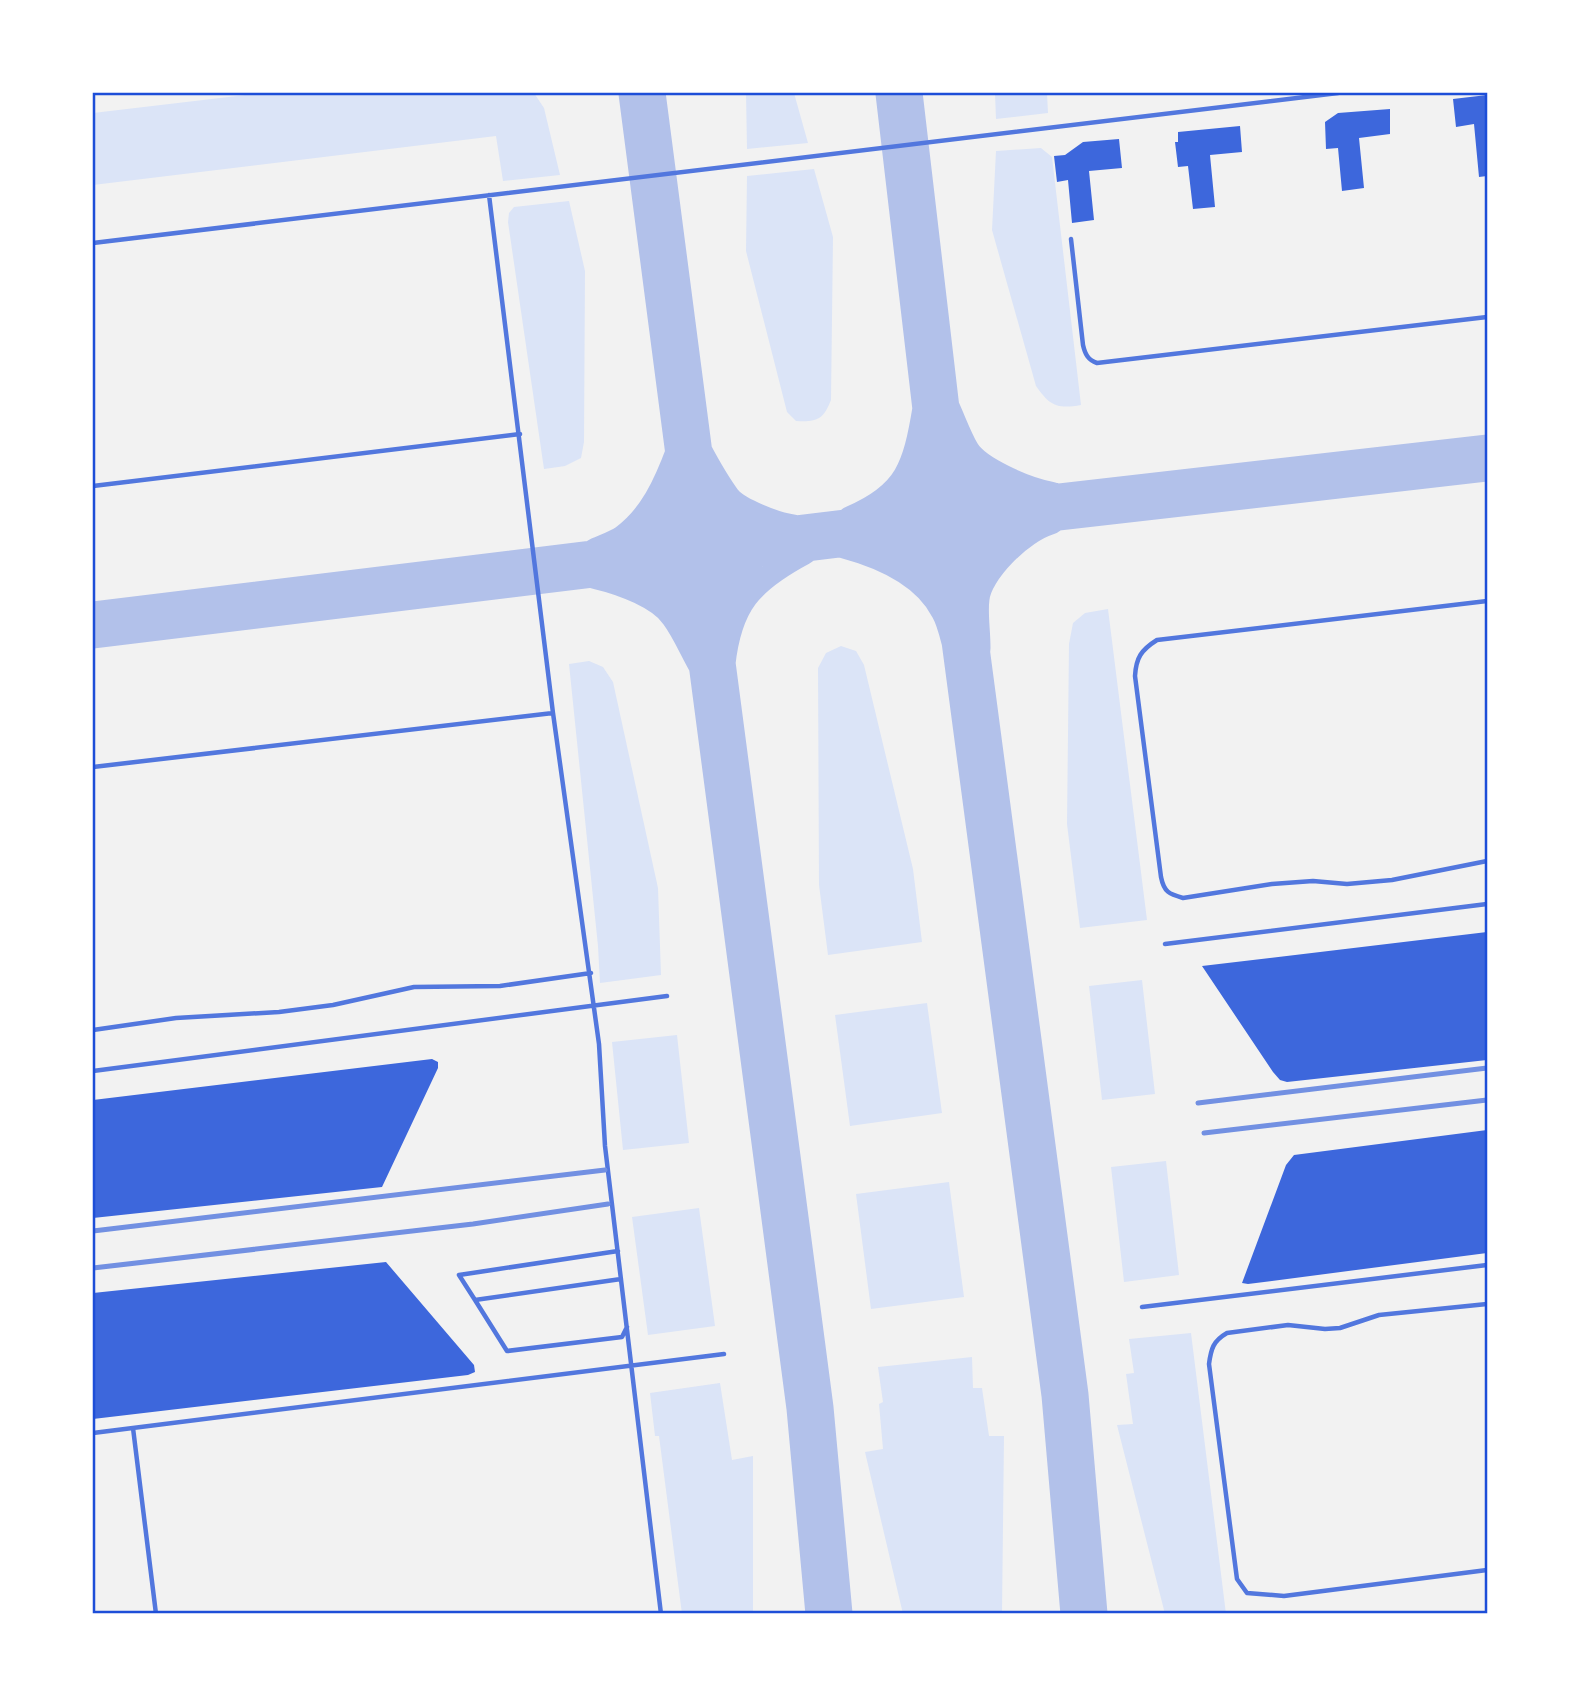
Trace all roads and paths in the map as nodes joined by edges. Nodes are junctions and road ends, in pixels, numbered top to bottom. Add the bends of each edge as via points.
1 (1338, 93) edge
2 (489, 195) junction
3 (1071, 239) dead end
4 (93, 243) edge
5 (1487, 317) edge
6 (520, 434) junction
7 (93, 486) edge
8 (1487, 601) edge
9 (553, 713) junction
10 (93, 767) edge
11 (1487, 861) edge
12 (1487, 904) edge
13 (1165, 944) dead end
14 (590, 973) junction
15 (667, 996) dead end
16 (93, 1030) edge
17 (93, 1071) edge
18 (618, 1251) junction
19 (1487, 1265) edge
20 (621, 1279) junction
21 (475, 1300) junction
22 (1487, 1304) edge
23 (1142, 1307) dead end
24 (628, 1326) junction
25 (724, 1354) dead end
26 (133, 1428) junction
27 (93, 1433) edge
28 (1487, 1570) edge
29 (156, 1614) edge
30 (661, 1614) edge

1 - 2 lane
2 - 4 lane
2 - 6 lane
3 - 5 lane via 1085,355 1097,363
6 - 7 lane
6 - 9 lane
8 - 11 lane via 1157,640 1136,660 1135,676 1161,877 1169,894 1183,898 1272,884 1392,880
9 - 10 lane
9 - 14 lane
12 - 13 lane
14 - 16 lane via 500,986 414,987 279,1012 176,1018
14 - 18 lane
15 - 17 lane
18 - 20 lane
18 - 21 lane via 460,1275
19 - 23 lane
20 - 21 lane
20 - 24 lane
21 - 24 lane via 507,1351 622,1336
22 - 28 lane via 1379,1315 1333,1328 1288,1325 1227,1332 1212,1346 1209,1364 1237,1579 1247,1593 1284,1596
24 - 30 lane
25 - 26 lane
26 - 27 lane
26 - 29 lane

